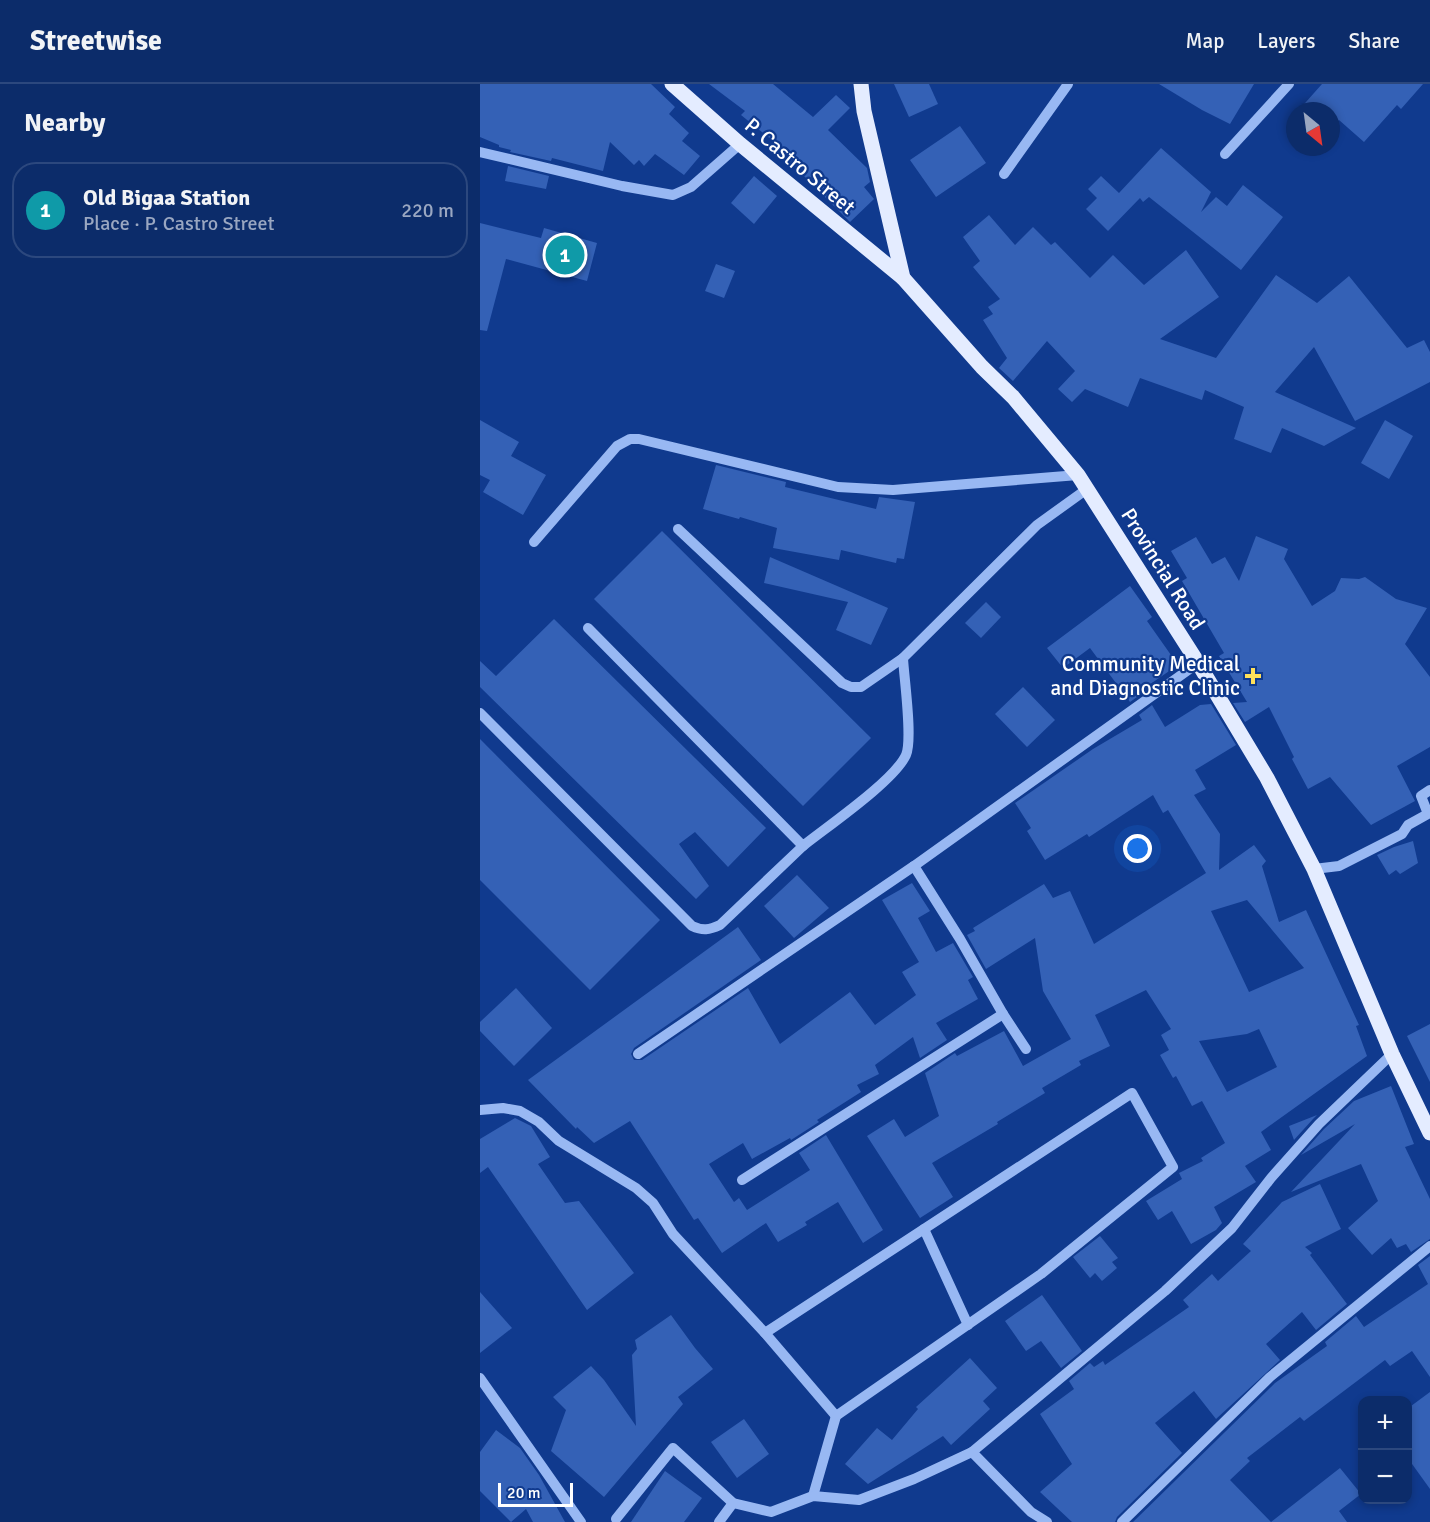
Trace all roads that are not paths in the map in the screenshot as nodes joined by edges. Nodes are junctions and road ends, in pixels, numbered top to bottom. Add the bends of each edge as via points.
1 (672, 84) edge
2 (861, 84) edge
3 (1068, 84) edge
4 (1288, 84) edge
5 (740, 144) junction
6 (480, 152) edge
7 (1225, 154) dead end
8 (1004, 174) dead end
9 (903, 278) junction
10 (1078, 475) junction
11 (1087, 489) junction
12 (678, 529) dead end
13 (534, 542) dead end
14 (588, 628) dead end
15 (903, 658) junction
16 (1198, 663) junction
17 (480, 713) edge
18 (1430, 790) edge
19 (803, 846) junction
20 (914, 866) junction
21 (1314, 869) junction
22 (1002, 1014) junction
23 (1026, 1049) dead end
24 (638, 1054) dead end
25 (1392, 1054) junction
26 (480, 1110) edge
27 (1430, 1133) edge
28 (742, 1180) dead end
29 (924, 1229) junction
30 (1430, 1246) edge
31 (968, 1325) junction
32 (765, 1333) junction
33 (480, 1378) edge
34 (836, 1416) junction
35 (972, 1452) junction
36 (813, 1497) junction
37 (733, 1503) junction
38 (1031, 1512) junction
39 (616, 1519) dead end
40 (580, 1522) edge
41 (719, 1522) edge
42 (1024, 1522) edge
43 (1047, 1522) edge
44 (1122, 1522) edge

1 - 5 main road, P. Castro Street
2 - 9 main road, Provincial Road
3 - 8 street
4 - 7 street
5 - 6 street via 691,187 673,195
5 - 9 main road, P. Castro Street
9 - 10 main road, Provincial Road via 1013,397
10 - 11 main road, Provincial Road
10 - 13 street via 893,490 838,487 630,439 617,447
11 - 15 street via 1037,525
11 - 16 main road, Provincial Road
12 - 15 street via 842,683 861,687
14 - 19 street
15 - 19 street via 907,754 889,777
16 - 20 street
16 - 21 main road, Provincial Road via 1267,777
17 - 19 street via 692,926 710,930 720,925
18 - 21 street via 1421,796 1428,814 1408,825 1402,834 1339,866
20 - 22 street
20 - 24 street
21 - 25 main road, Provincial Road
22 - 23 street
22 - 28 street
25 - 27 main road, Provincial Road
25 - 35 street via 1319,1124 1224,1236 1165,1291
26 - 32 street via 520,1111 559,1141 636,1188
29 - 31 street
29 - 31 street via 1132,1093 1173,1167 1041,1274
29 - 32 street
30 - 44 street via 1270,1377
31 - 34 street
32 - 34 street
33 - 40 street
34 - 36 street
35 - 36 street via 859,1500
35 - 38 street
36 - 37 street via 771,1512
37 - 39 street via 673,1448
37 - 41 street
38 - 42 street
38 - 43 street

